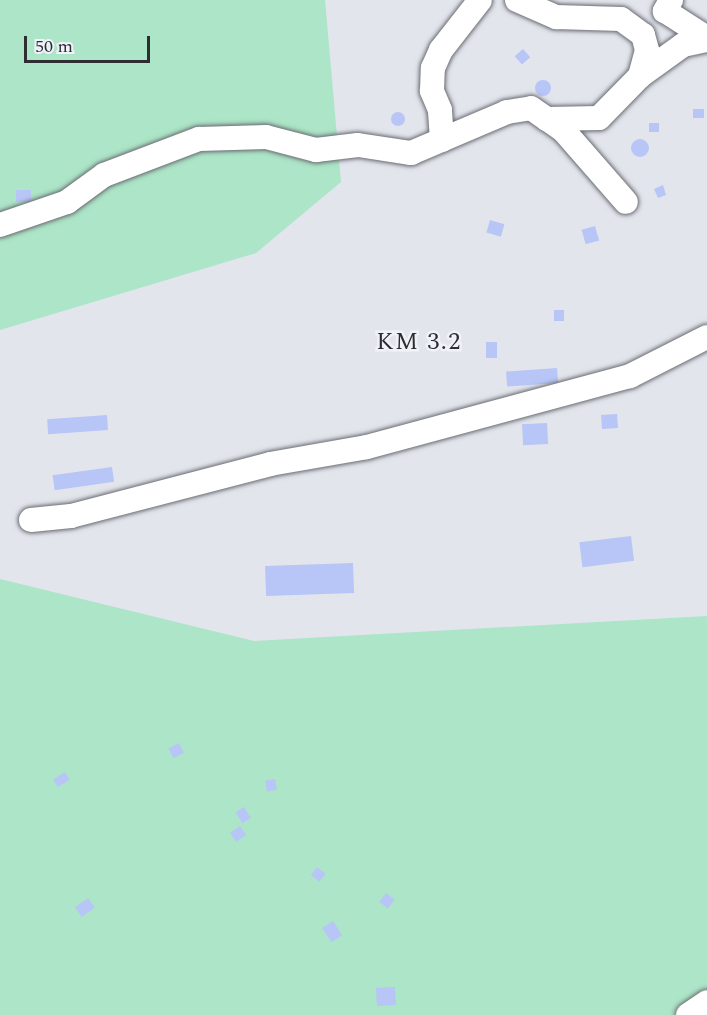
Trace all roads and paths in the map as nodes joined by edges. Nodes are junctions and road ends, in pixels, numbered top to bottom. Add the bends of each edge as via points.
1 (480, 0) edge
2 (517, 0) edge
3 (670, 0) edge
4 (707, 39) edge
5 (640, 76) junction
6 (548, 119) junction
7 (442, 140) junction
8 (626, 202) dead end
9 (0, 225) edge
10 (707, 337) edge
11 (31, 520) dead end
12 (707, 1002) edge
13 (688, 1015) edge

1 - 7 street via 441,50 433,68 432,91 440,110
2 - 5 street via 556,17 621,19 643,35 647,51
3 - 4 street via 665,11
4 - 5 street via 683,45
5 - 6 street via 599,118
6 - 7 street via 531,108 507,112
6 - 8 street via 564,131
7 - 9 street via 411,153 358,145 316,150 266,137 199,139 104,175 67,201
10 - 11 street via 630,376 367,447 270,465 71,516
12 - 13 street

